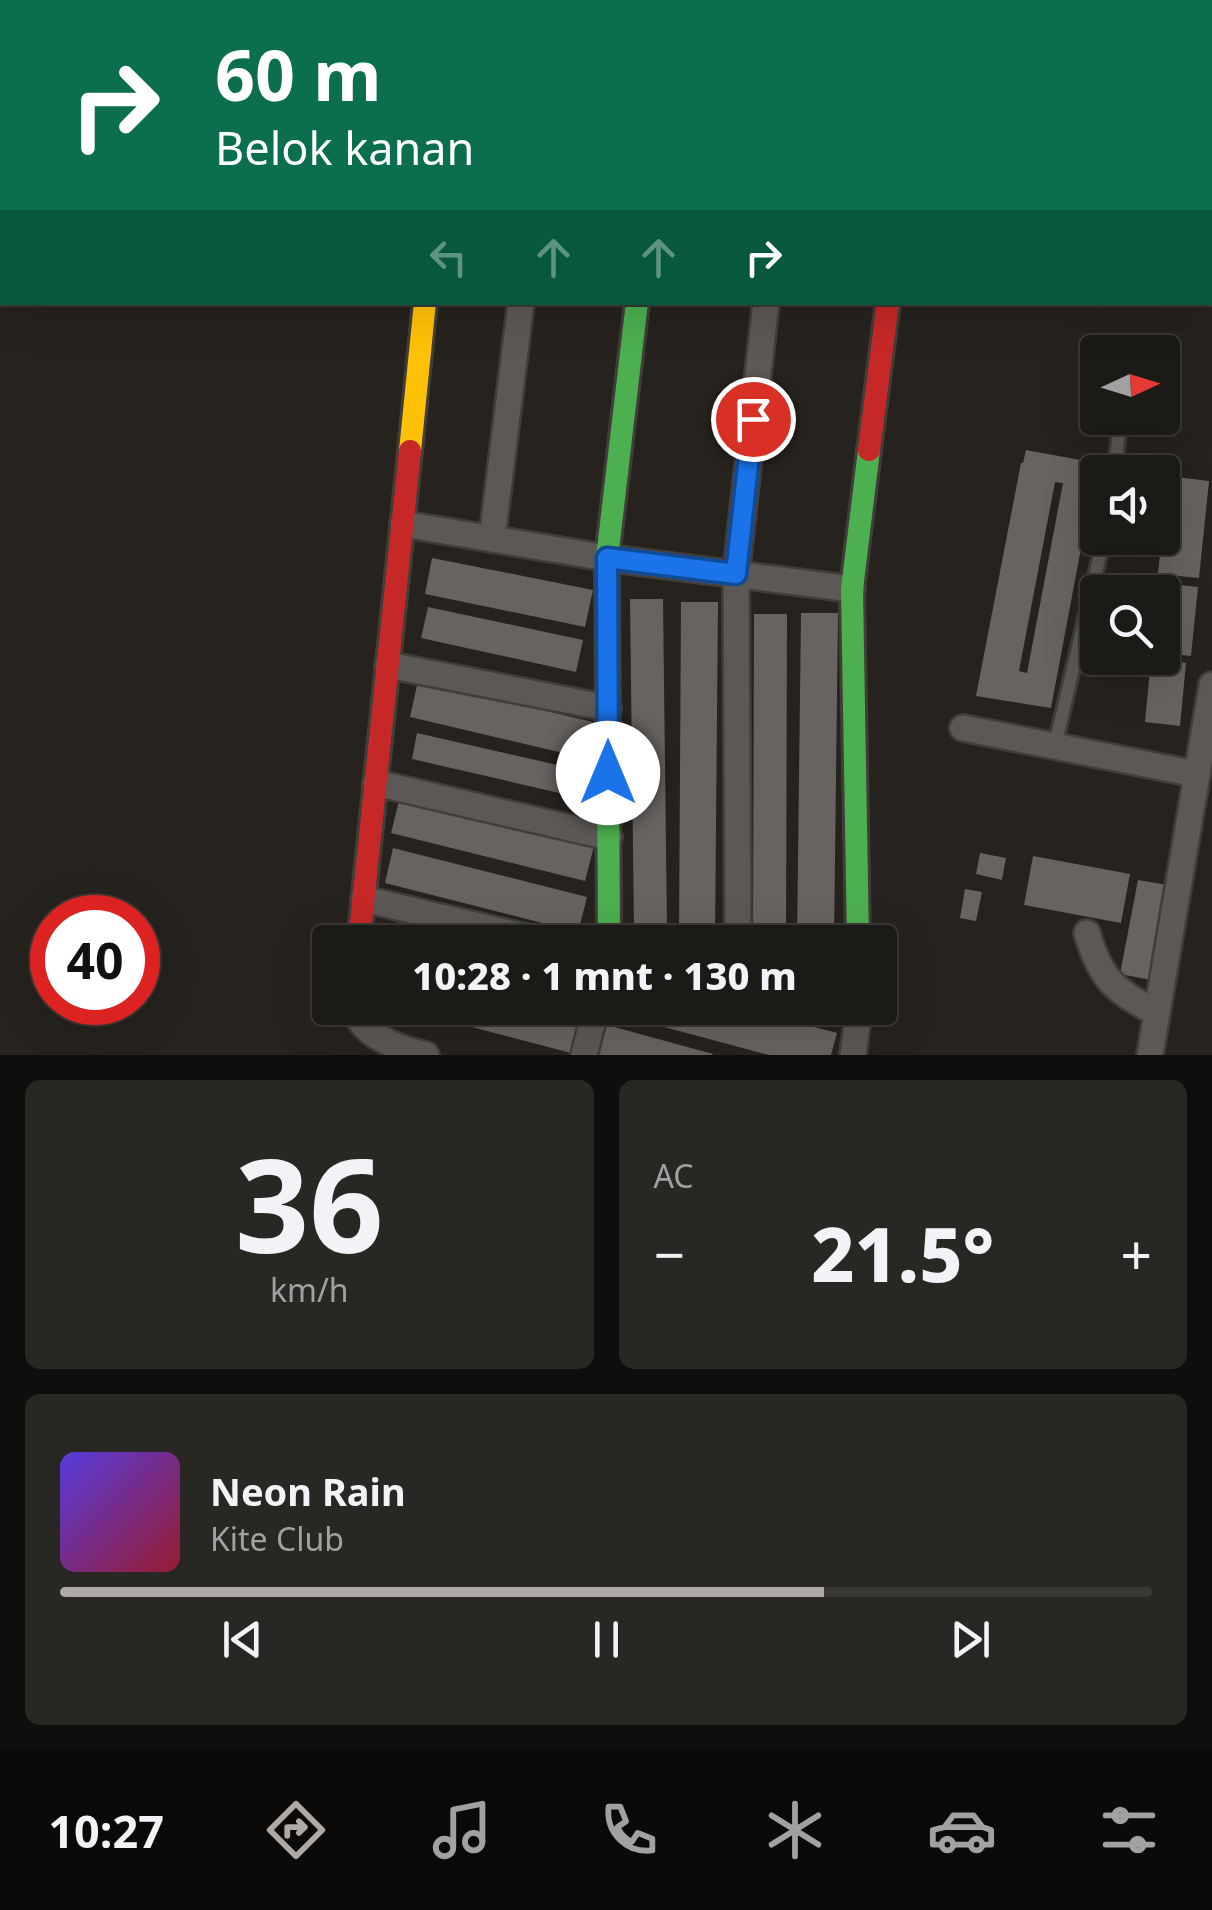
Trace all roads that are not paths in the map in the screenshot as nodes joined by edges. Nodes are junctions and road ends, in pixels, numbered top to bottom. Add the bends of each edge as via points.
1 (425, 305) edge
2 (521, 305) edge
3 (637, 305) edge
4 (766, 305) edge
5 (888, 305) edge
6 (402, 524) junction
7 (492, 539) junction
8 (1100, 555) edge
9 (607, 558) junction
10 (736, 574) junction
11 (852, 589) junction
12 (388, 665) junction
13 (1212, 686) edge
14 (608, 708) junction
15 (963, 728) dead end
16 (1055, 745) junction
17 (1196, 774) junction
18 (376, 783) junction
19 (608, 838) junction
20 (364, 900) junction
21 (361, 925) edge
22 (473, 925) edge
23 (609, 925) edge
24 (738, 925) edge
25 (858, 925) edge
26 (1086, 933) dead end
27 (1157, 1014) junction
28 (364, 1025) edge
29 (592, 1025) edge
30 (857, 1025) edge
31 (426, 1055) edge
32 (584, 1055) edge
33 (852, 1055) edge
34 (1150, 1055) edge

1 - 6 street
2 - 7 street
3 - 9 street
4 - 10 street
5 - 11 street
6 - 7 street
6 - 12 street
7 - 9 street
8 - 16 lane
9 - 10 street
9 - 14 street
10 - 11 street
10 - 24 street
11 - 25 street
12 - 14 street
12 - 18 street
13 - 17 street
14 - 19 street
15 - 16 street
16 - 17 street
17 - 27 street
18 - 19 street
18 - 20 street
19 - 23 street
20 - 21 street
20 - 22 street
26 - 27 street via 1097,967 1118,992
27 - 34 street
28 - 31 street
29 - 32 street
30 - 33 street

